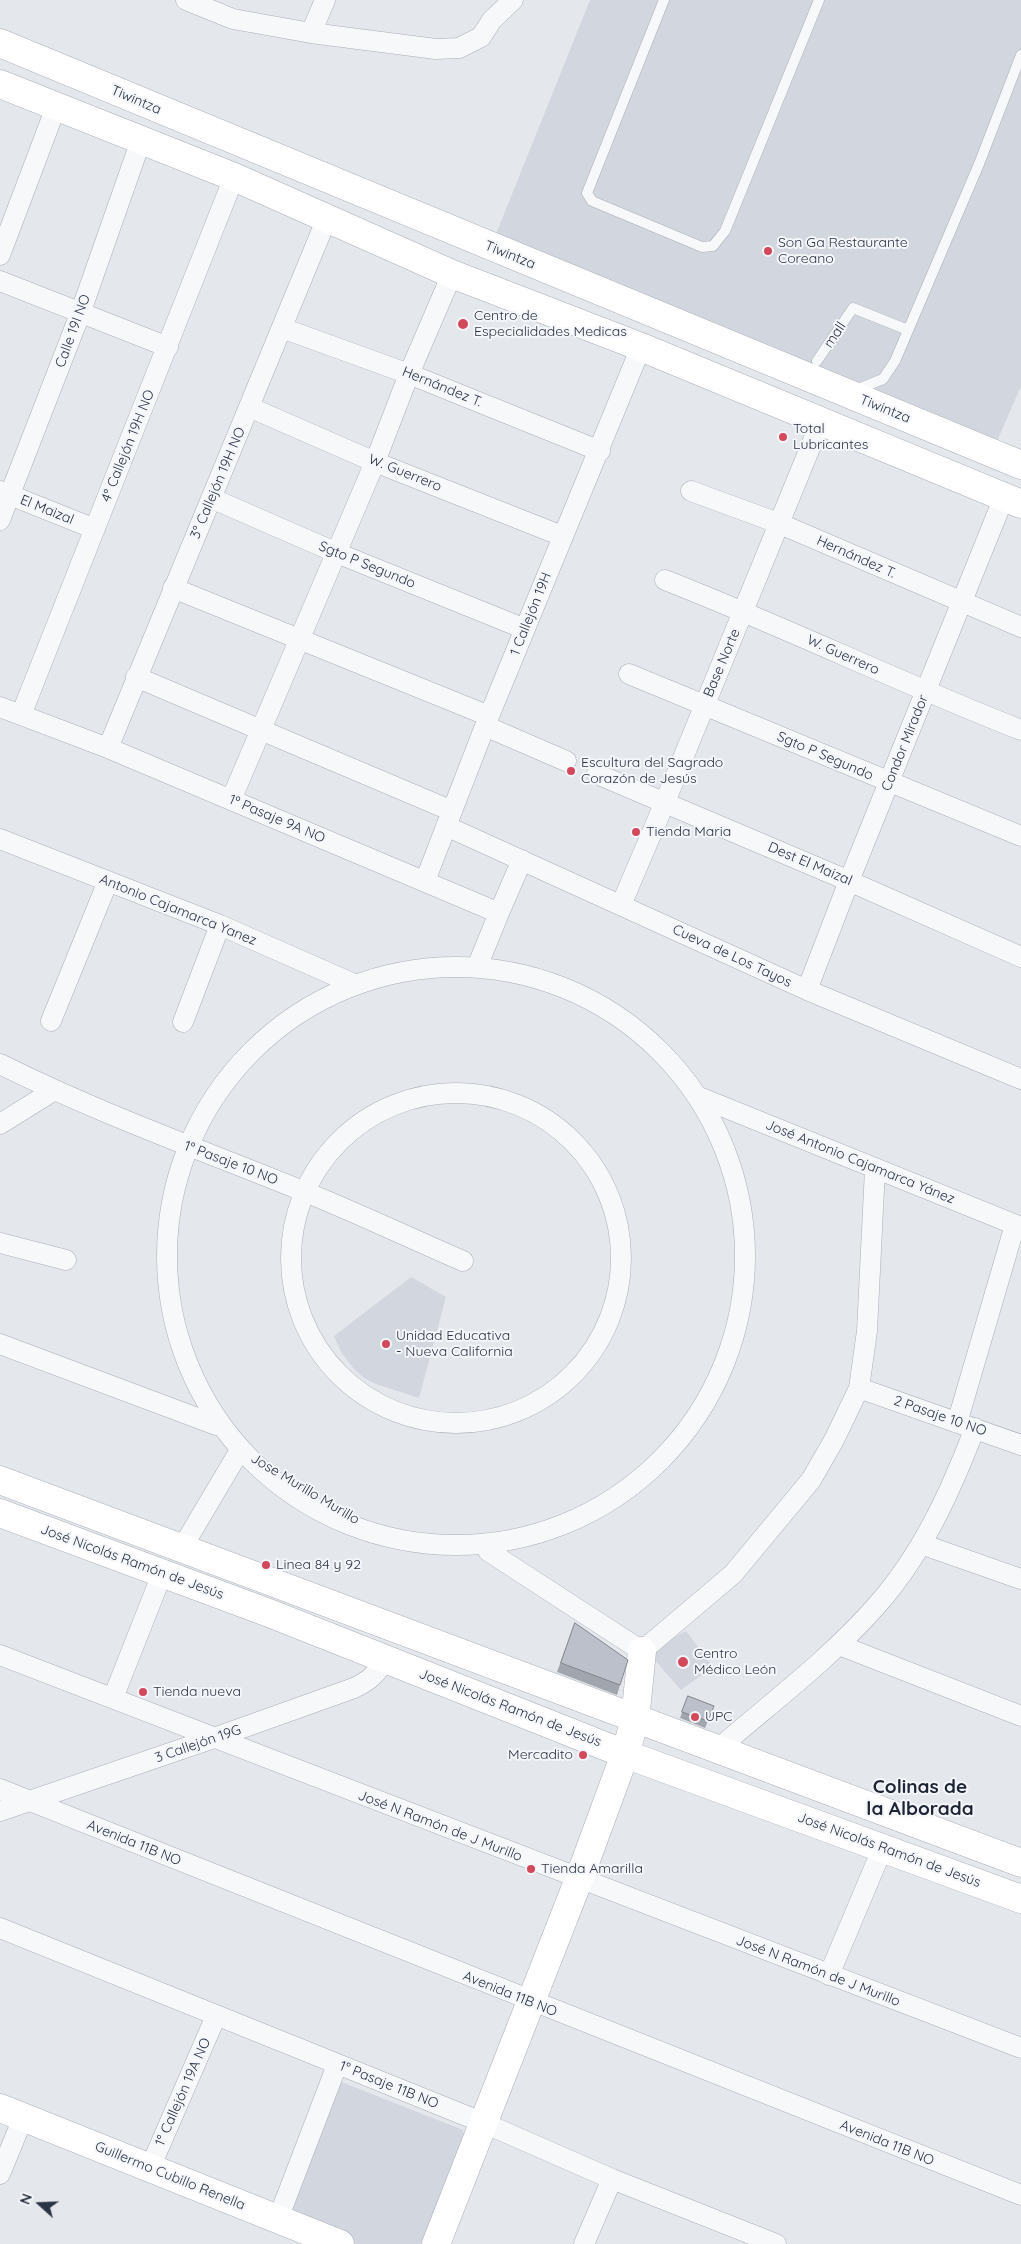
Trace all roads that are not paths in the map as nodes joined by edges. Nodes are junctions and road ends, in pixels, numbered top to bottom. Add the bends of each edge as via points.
1 (186, 0) edge
2 (325, 0) edge
3 (494, 0) edge
4 (513, 0) edge
5 (664, 0) edge
6 (819, 0) edge
7 (492, 20) junction
8 (312, 32) junction
9 (0, 43) edge
10 (1021, 55) edge
11 (0, 84) edge
12 (56, 107) junction
13 (141, 140) junction
14 (290, 164) junction
15 (234, 177) junction
16 (277, 196) junction
17 (327, 218) junction
18 (0, 254) edge
19 (452, 274) junction
20 (0, 281) edge
21 (80, 314) junction
22 (282, 328) junction
23 (908, 330) junction
24 (641, 347) junction
25 (168, 348) junction
26 (817, 361) dead end
27 (409, 374) junction
28 (847, 393) junction
29 (249, 407) junction
30 (821, 421) junction
31 (600, 451) junction
32 (375, 462) junction
33 (1021, 465) edge
34 (691, 491) dead end
35 (5, 493) edge
36 (211, 498) junction
37 (1013, 500) edge
38 (0, 520) edge
39 (778, 523) junction
40 (94, 529) junction
41 (562, 536) junction
42 (337, 553) junction
43 (665, 580) dead end
44 (174, 588) junction
45 (962, 604) junction
46 (744, 611) junction
47 (1021, 627) edge
48 (525, 629) junction
49 (300, 638) junction
50 (629, 674) dead end
51 (136, 677) junction
52 (926, 692) junction
53 (705, 704) junction
54 (0, 707) edge
55 (21, 715) junction
56 (487, 721) junction
57 (261, 730) junction
58 (1021, 730) edge
59 (108, 748) junction
60 (566, 761) dead end
61 (597, 774) dead end
62 (888, 783) junction
63 (231, 800) junction
64 (665, 802) junction
65 (449, 819) junction
66 (1021, 836) edge
67 (0, 839) edge
68 (522, 860) junction
69 (108, 881) junction
70 (849, 881) junction
71 (425, 882) junction
72 (620, 905) junction
73 (499, 913) junction
74 (220, 925) junction
75 (1021, 957) edge
76 (477, 967) junction
77 (354, 984) junction
78 (807, 990) junction
79 (51, 1021) dead end
80 (183, 1022) dead end
81 (0, 1064) edge
82 (1021, 1079) edge
83 (53, 1090) junction
84 (699, 1097) junction
85 (0, 1124) edge
86 (186, 1146) junction
87 (875, 1169) junction
88 (303, 1192) junction
89 (1018, 1226) edge
90 (0, 1243) edge
91 (66, 1260) dead end
92 (463, 1261) dead end
93 (0, 1344) edge
94 (859, 1388) junction
95 (216, 1425) junction
96 (966, 1425) junction
97 (1021, 1445) edge
98 (240, 1450) junction
99 (0, 1480) edge
100 (0, 1513) edge
101 (921, 1544) junction
102 (182, 1548) junction
103 (488, 1551) junction
104 (162, 1574) junction
105 (1021, 1579) edge
106 (839, 1644) junction
107 (642, 1651) junction
108 (0, 1654) edge
109 (385, 1659) junction
110 (113, 1698) junction
111 (1021, 1716) edge
112 (635, 1720) junction
113 (214, 1738) junction
114 (718, 1749) junction
115 (625, 1754) junction
116 (0, 1790) edge
117 (31, 1801) junction
118 (0, 1811) edge
119 (883, 1847) junction
120 (1021, 1863) edge
121 (579, 1879) junction
122 (1021, 1899) edge
123 (0, 1928) edge
124 (829, 1975) junction
125 (529, 2002) junction
126 (216, 2016) junction
127 (1021, 2048) edge
128 (337, 2065) junction
129 (12, 2113) edge
130 (484, 2123) junction
131 (150, 2168) junction
132 (0, 2174) edge
133 (612, 2179) junction
134 (1021, 2196) edge
135 (278, 2219) junction
136 (304, 2237) edge
137 (743, 2238) edge
138 (340, 2244) edge
139 (436, 2244) edge
140 (584, 2244) edge
141 (776, 2244) edge

1 - 8 street via 233,19
2 - 8 street
3 - 7 street
4 - 7 street
5 - 6 lane via 587,193 592,201 702,247 713,246 725,232
7 - 8 street via 481,38 458,48 436,49
9 - 14 street, Tiwintza
10 - 23 lane via 979,164
11 - 12 street
12 - 13 street
12 - 18 street
13 - 15 street
13 - 21 street, Calle 19I NO
14 - 16 street
14 - 28 street, Tiwintza
15 - 16 street
15 - 25 street, 4° Callejón 19H NO
16 - 17 street
17 - 19 street
17 - 22 street, 3° Callejón 19H NO
19 - 24 street
19 - 27 street
20 - 21 street
21 - 25 street
21 - 35 street, Calle 19I NO
22 - 27 street, Hernández T.
22 - 29 street, 3° Callejón 19H NO
23 - 26 lane, mall via 853,308
23 - 28 lane via 895,361 883,379
24 - 30 street
24 - 31 street, 1 Callejón 19H
25 - 40 street, 4° Callejón 19H NO
27 - 31 street, Hernández T.
27 - 32 street
28 - 33 street, Tiwintza
29 - 32 street, W. Guerrero
29 - 36 street, 3° Callejón 19H NO
30 - 37 street
30 - 39 street, Base Norte
31 - 41 street, 1 Callejón 19H
32 - 41 street, W. Guerrero
32 - 42 street
34 - 39 street, Hernández T.
35 - 38 street, Calle 19I NO
35 - 40 street, El Maizal
36 - 42 street, Sgto P Segundo
36 - 44 street, 3° Callejón 19H NO
37 - 45 street, Condor Mirador
39 - 45 street, Hernández T.
39 - 46 street, Base Norte
40 - 55 street, 4° Callejón 19H NO
41 - 48 street, 1 Callejón 19H
42 - 48 street, Sgto P Segundo
42 - 49 street
43 - 46 street, W. Guerrero
44 - 49 street
44 - 51 street, 3° Callejón 19H NO
45 - 47 street, Hernández T.
45 - 52 street, Condor Mirador
46 - 52 street, W. Guerrero
46 - 53 street, Base Norte
48 - 56 street, 1 Callejón 19H
49 - 56 street
49 - 57 street
50 - 53 street, Sgto P Segundo
51 - 57 street, Cueva de Los Tayos
51 - 59 street, 3° Callejón 19H NO
52 - 58 street, W. Guerrero
52 - 62 street, Condor Mirador
53 - 62 street, Sgto P Segundo
53 - 64 street, Base Norte
54 - 55 street, 1º Pasaje 9A NO
55 - 59 street, 1º Pasaje 9A NO
56 - 60 street
56 - 65 street, 1 Callejón 19H
57 - 63 street
57 - 65 street, Cueva de Los Tayos
59 - 63 street, 1º Pasaje 9A NO
61 - 64 street, Dest El Maizal
62 - 66 street, Sgto P Segundo
62 - 70 street, Condor Mirador
63 - 71 street, 1º Pasaje 9A NO
64 - 70 street, Dest El Maizal
64 - 72 street, Base Norte
65 - 68 street, Cueva de Los Tayos
65 - 71 street, 1 Callejón 19H
67 - 69 street, Antonio Cajamarca Yanez
68 - 72 street, Cueva de Los Tayos
68 - 73 street
69 - 74 street, Antonio Cajamarca Yanez
69 - 79 street
70 - 75 street, Dest El Maizal
70 - 78 street, Condor Mirador
71 - 73 street, 1º Pasaje 9A NO
72 - 78 street, Cueva de Los Tayos
73 - 76 street
74 - 77 street, Antonio Cajamarca Yanez
74 - 80 street
76 - 77 street, Jose Murillo Murillo via 414,969
76 - 84 street, Jose Murillo Murillo via 542,979 603,1006 656,1046
77 - 86 street, Jose Murillo Murillo via 284,1022 226,1077
78 - 82 street, Cueva de Los Tayos
81 - 83 street, 1° Pasaje 10 NO
83 - 85 street
83 - 86 street, 1° Pasaje 10 NO
84 - 87 street, José Antonio Cajamarca Yánez
84 - 103 street, Jose Murillo Murillo via 735,1174 747,1258 735,1343 699,1420 643,1484 570,1529
86 - 88 street, 1° Pasaje 10 NO
86 - 95 street, Jose Murillo Murillo via 163,1242 173,1340
87 - 89 street, José Antonio Cajamarca Yánez
87 - 94 street via 867,1330
88 - 88 street via 290,1245 294,1300 316,1350 354,1391 402,1417 456,1426 510,1416 526,1408 558,1390 595,1349 617,1299 622,1244 608,1190 578,1144 535,1111 483,1093 428,1093 376,1112 334,1145
88 - 92 street, 1° Pasaje 10 NO
89 - 96 street
90 - 91 street
93 - 95 street
94 - 96 street, 2 Pasaje 10 NO
94 - 107 street via 811,1480 739,1567
95 - 98 street, Jose Murillo Murillo
96 - 97 street, 2 Pasaje 10 NO
96 - 101 street via 952,1486
98 - 102 street
98 - 103 street, Jose Murillo Murillo via 304,1492 368,1526 432,1546
99 - 102 street
100 - 104 street, José Nicolás Ramón de Jesús
101 - 105 street
101 - 106 street via 879,1603
102 - 112 street
103 - 107 street
104 - 109 street, José Nicolás Ramón de Jesús
104 - 110 street
106 - 111 street
106 - 114 street
107 - 112 street
108 - 110 street, José N Ramón de J Murillo
109 - 113 street, 3 Callejón 19G via 379,1672 368,1682
109 - 115 street, José Nicolás Ramón de Jesús
110 - 113 street, José N Ramón de J Murillo
112 - 114 street
112 - 115 street
113 - 117 street, 3 Callejón 19G
113 - 121 street, José N Ramón de J Murillo
114 - 120 street
115 - 119 street, José Nicolás Ramón de Jesús
115 - 121 street
116 - 117 street, Avenida 11B NO
117 - 118 street, 3 Callejón 19G
117 - 125 street, Avenida 11B NO
119 - 122 street, José Nicolás Ramón de Jesús
119 - 124 street
121 - 124 street, José N Ramón de J Murillo
121 - 125 street
123 - 126 street, 1° Pasaje 11B NO
124 - 127 street, José N Ramón de J Murillo
125 - 130 street
125 - 134 street, Avenida 11B NO
126 - 128 street, 1° Pasaje 11B NO
126 - 131 street, 1° Callejón 19A NO
128 - 130 street, 1° Pasaje 11B NO
128 - 135 street
129 - 131 street, Guillermo Cubillo Renella
129 - 132 street
130 - 133 street, 1° Pasaje 11B NO
130 - 139 street
131 - 135 street, Guillermo Cubillo Renella
133 - 137 street, 1° Pasaje 11B NO
133 - 140 street
135 - 136 street, Guillermo Cubillo Renella
136 - 138 street, Guillermo Cubillo Renella
137 - 141 street, 1° Pasaje 11B NO

